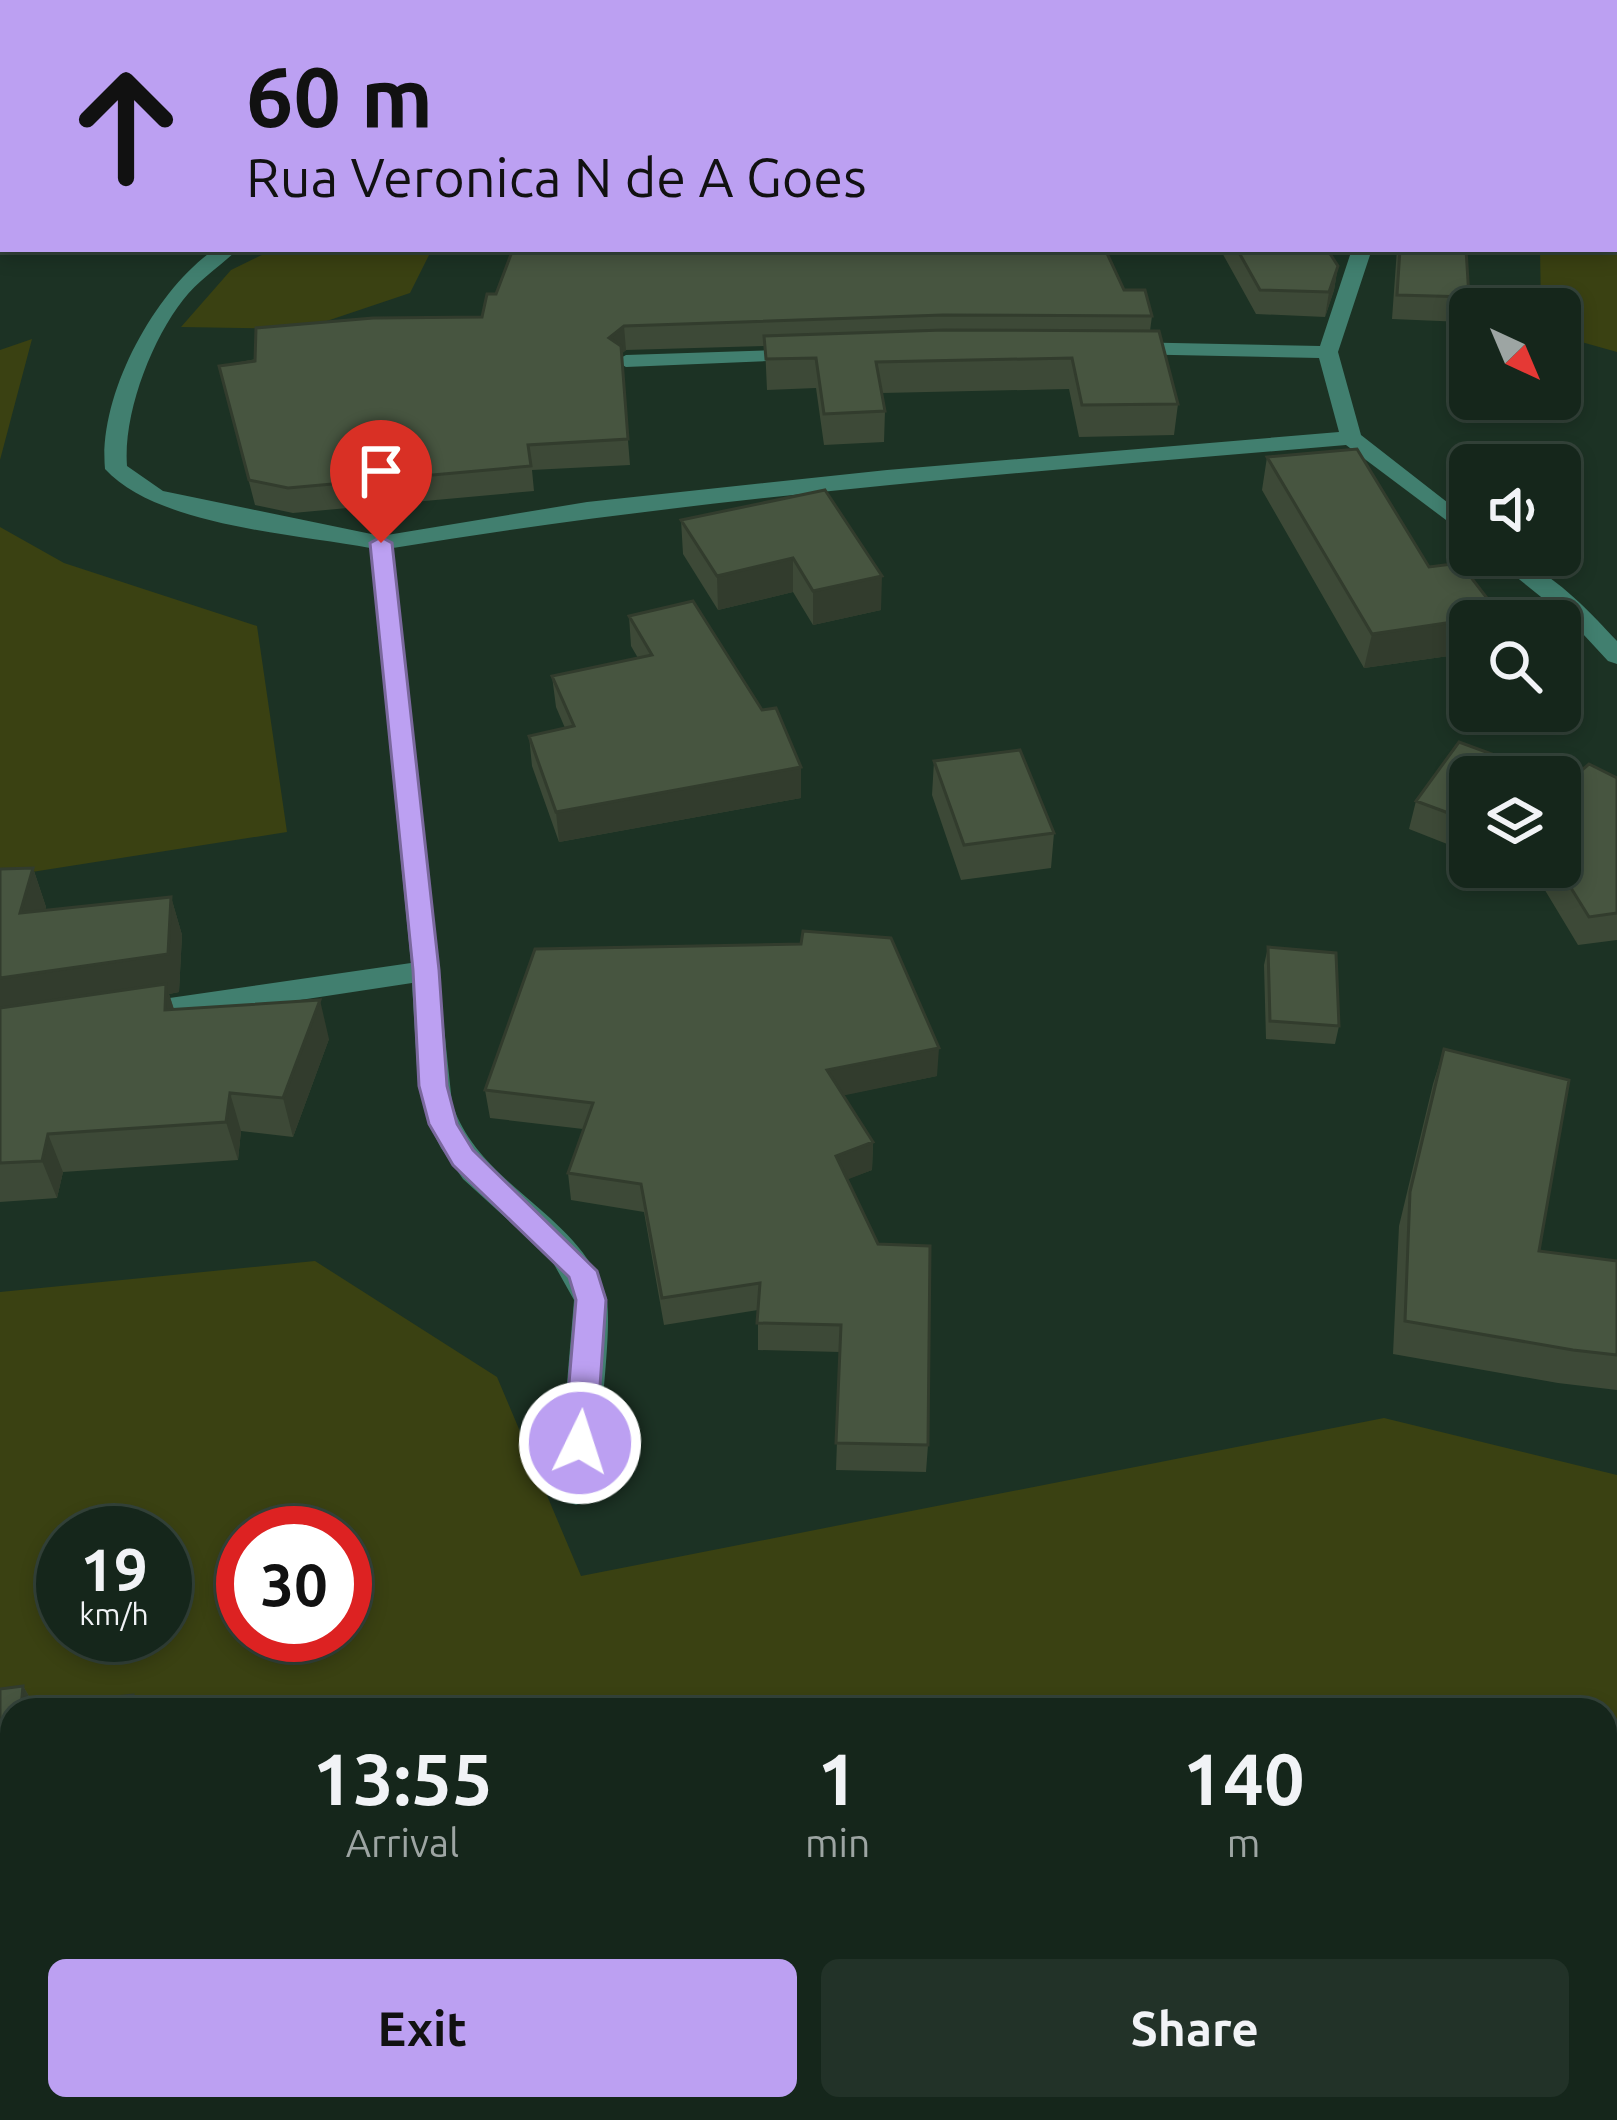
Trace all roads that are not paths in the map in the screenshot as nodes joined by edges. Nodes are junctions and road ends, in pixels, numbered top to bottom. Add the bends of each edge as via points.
1 (224, 252) edge
2 (1361, 252) edge
3 (1108, 349) edge
4 (1328, 352) junction
5 (829, 354) edge
6 (626, 361) edge
7 (1351, 438) junction
8 (1449, 515) edge
9 (381, 543) junction
10 (1528, 576) edge
11 (1617, 656) edge
12 (426, 970) junction
13 (106, 1018) edge
14 (576, 1490) dead end

1 - 9 street via 173,295 148,334 113,446 116,469 155,496
2 - 4 street
3 - 4 street
4 - 7 street
5 - 6 street
7 - 8 street
7 - 9 street via 587,509
9 - 12 street
10 - 11 street
12 - 13 street
12 - 14 street via 443,1124 463,1158 565,1250 591,1300

